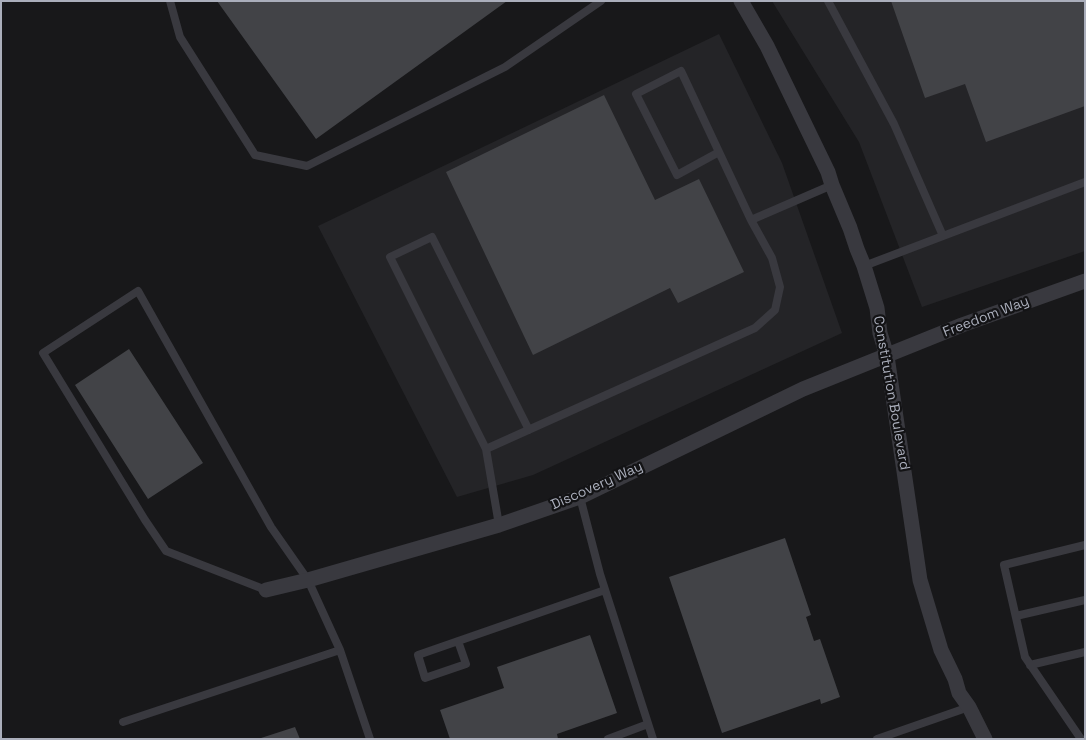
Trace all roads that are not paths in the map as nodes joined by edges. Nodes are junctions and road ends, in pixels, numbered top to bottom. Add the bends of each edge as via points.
1 (170, 1) edge
2 (602, 1) edge
3 (741, 1) edge
4 (828, 1) edge
5 (719, 152) junction
6 (1085, 182) edge
7 (832, 185) junction
8 (751, 220) junction
9 (943, 236) junction
10 (864, 266) junction
11 (1085, 280) edge
12 (887, 356) junction
13 (529, 430) junction
14 (486, 449) junction
15 (580, 497) junction
16 (500, 525) junction
17 (1085, 545) edge
18 (308, 580) junction
19 (266, 590) joint
20 (605, 590) junction
21 (1085, 600) edge
22 (1016, 616) junction
23 (458, 641) junction
24 (340, 650) junction
25 (1085, 652) edge
26 (1030, 665) junction
27 (969, 707) junction
28 (123, 722) dead end
29 (648, 724) junction
30 (370, 739) edge
31 (608, 739) edge
32 (653, 739) edge
33 (877, 739) edge
34 (985, 739) edge
35 (1081, 739) edge

1 - 2 lane via 180,37 255,154 307,166 505,67
3 - 7 street, Constitution Boulevard via 767,46
4 - 9 lane via 894,124
5 - 5 lane via 681,72 636,94 677,175
5 - 8 lane
6 - 9 lane
7 - 8 lane
7 - 10 street, Constitution Boulevard
8 - 13 lane via 772,258 780,287 775,310 755,328
9 - 10 lane
10 - 12 street, Constitution Boulevard
11 - 12 street, Freedom Way
12 - 15 street, Discovery Way via 803,389
12 - 27 street, Constitution Boulevard via 920,580 940,650 955,678 959,694
13 - 14 lane
13 - 14 lane via 432,237 390,257
14 - 16 lane
15 - 16 street, Discovery Way
15 - 20 lane
16 - 18 street, Discovery Way
17 - 22 lane via 1004,565
18 - 19 street, Discovery Way
18 - 19 lane via 271,527 138,291 43,353 166,551
18 - 24 lane
20 - 23 lane
20 - 29 lane
21 - 22 lane
22 - 26 lane via 1025,657
23 - 23 lane via 418,654 425,678 466,664
24 - 28 lane
24 - 30 lane
25 - 26 lane
26 - 35 lane
27 - 33 lane
27 - 34 street, Constitution Boulevard
29 - 31 lane
29 - 32 lane

